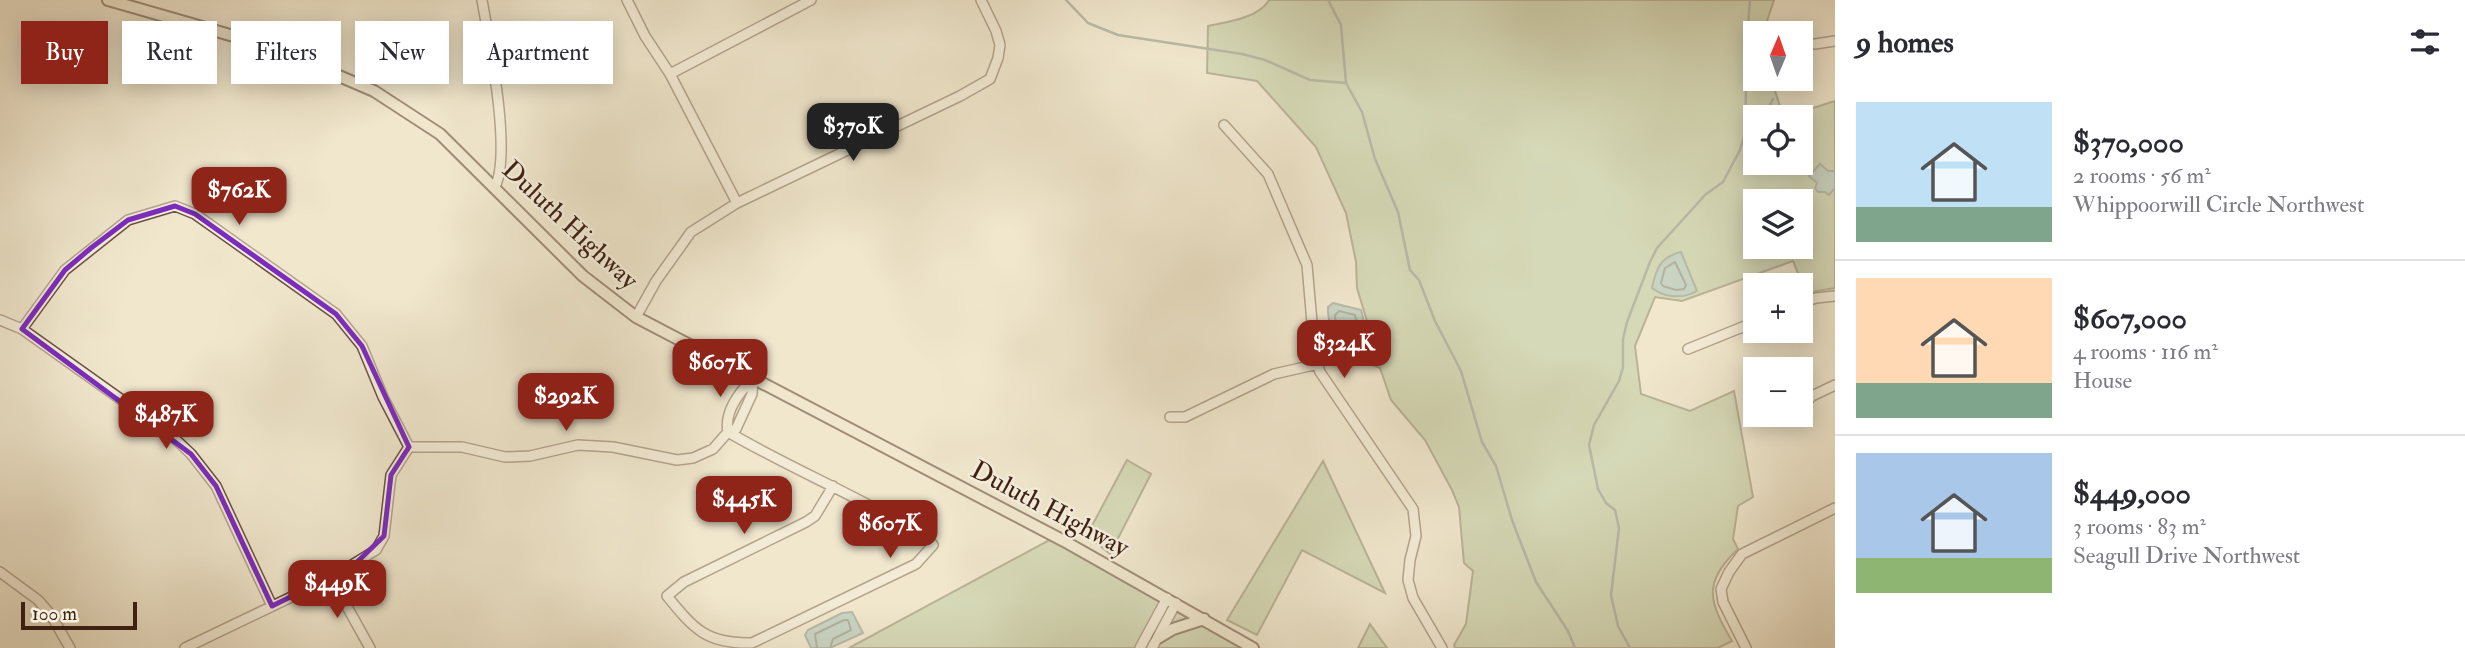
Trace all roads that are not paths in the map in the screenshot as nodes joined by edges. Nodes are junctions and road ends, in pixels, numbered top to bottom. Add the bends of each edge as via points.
1 (108, 0) edge
2 (482, 0) edge
3 (627, 0) edge
4 (811, 0) edge
5 (981, 0) edge
6 (1835, 41) edge
7 (1815, 44) dead end
8 (670, 74) junction
9 (1224, 125) dead end
10 (495, 187) junction
11 (737, 203) junction
12 (1835, 296) edge
13 (1813, 299) edge
14 (636, 317) junction
15 (0, 320) edge
16 (1743, 327) edge
17 (22, 329) junction
18 (1688, 349) dead end
19 (1318, 364) junction
20 (753, 379) junction
21 (1835, 385) edge
22 (1813, 396) edge
23 (1170, 416) dead end
24 (728, 432) junction
25 (409, 447) junction
26 (834, 486) junction
27 (1835, 508) edge
28 (0, 572) edge
29 (331, 578) junction
30 (1172, 601) junction
31 (272, 606) junction
32 (1204, 620) junction
33 (1155, 643) edge
34 (70, 648) edge
35 (185, 648) edge
36 (370, 648) edge
37 (1140, 648) edge
38 (1253, 648) edge
39 (1442, 648) edge
40 (1746, 648) edge

1 - 10 main road, Duluth Highway via 244,39 374,91 440,134
2 - 10 street via 500,130
3 - 8 street
4 - 8 street
5 - 11 street via 1000,45 990,79
6 - 7 street
8 - 11 street
9 - 19 street via 1268,174 1307,265
10 - 14 main road, Duluth Highway via 583,276
11 - 14 street via 691,232
12 - 13 street
14 - 20 main road, Duluth Highway
15 - 17 street
16 - 18 street
17 - 25 street via 65,270 91,248 128,220 175,206 195,214 336,314 362,346
17 - 31 street via 191,454 216,486
19 - 23 street via 1274,374 1185,417
19 - 39 street via 1413,509 1416,536 1408,580 1413,598
20 - 24 street via 741,390 726,421
20 - 30 main road, Duluth Highway
21 - 22 street
24 - 25 street via 713,449 677,460 578,445 505,457 462,447
24 - 26 street
25 - 29 street via 391,475 384,536 376,550
26 - 26 street via 883,511 933,545 916,565 752,643 733,644 705,636 667,596 684,582 806,522
27 - 40 street via 1742,554 1728,572 1721,589 1723,602
28 - 34 street via 38,600
29 - 31 street
29 - 36 street
30 - 32 main road, Duluth Highway
30 - 33 street
30 - 37 street
31 - 35 street
32 - 33 main road via 1172,629
32 - 38 main road, Duluth Highway

